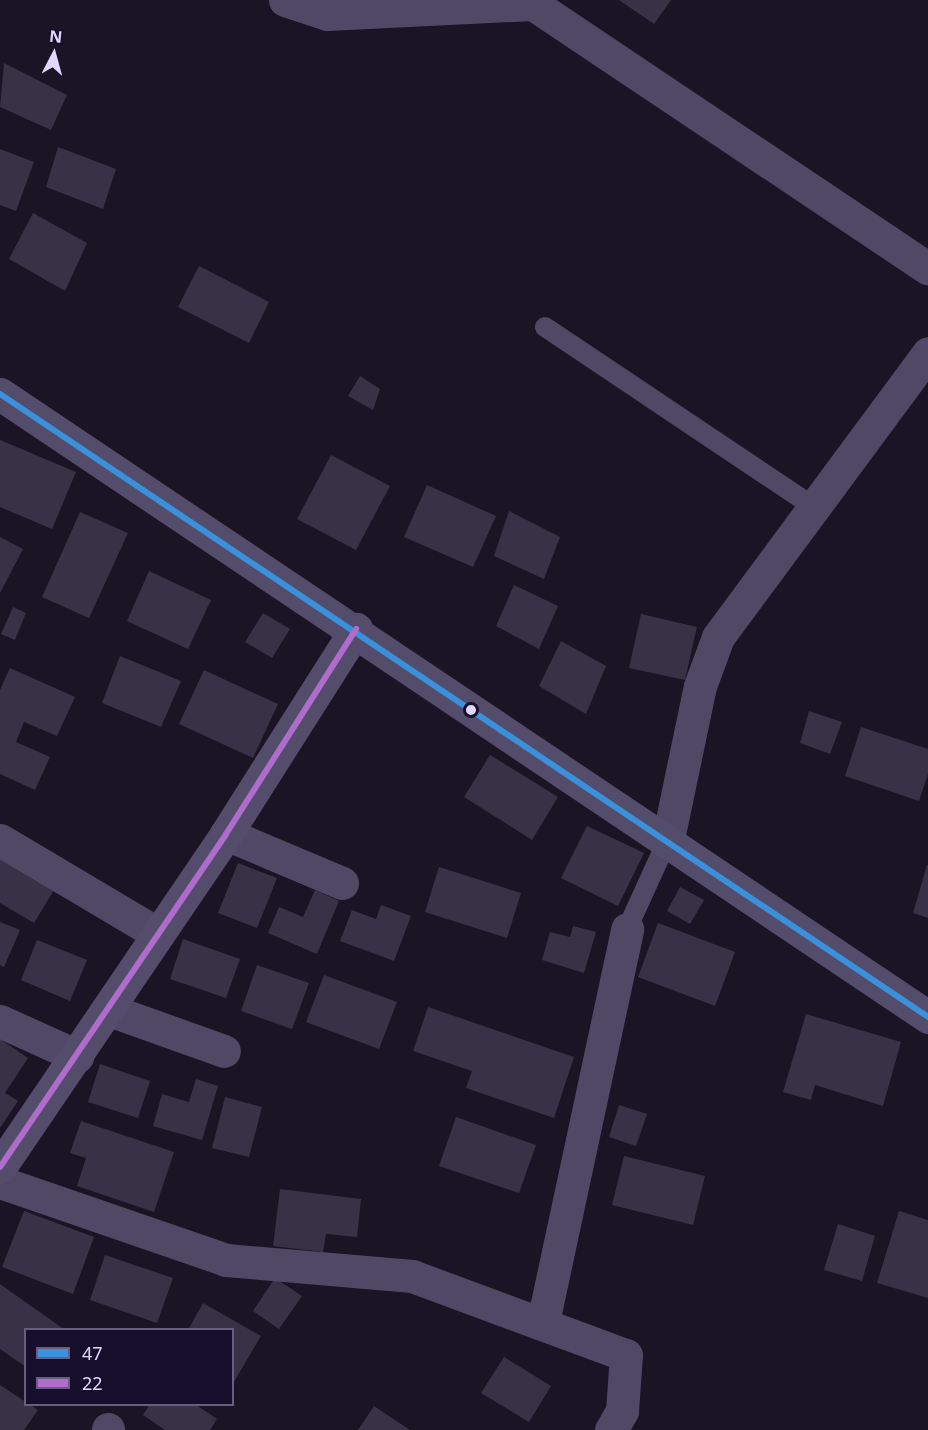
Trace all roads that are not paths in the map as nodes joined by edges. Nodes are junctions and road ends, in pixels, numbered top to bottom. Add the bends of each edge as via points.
1 (285, 0) edge
2 (532, 2) edge
3 (928, 268) edge
4 (545, 327) dead end
5 (928, 352) edge
6 (0, 394) edge
7 (815, 508) junction
8 (356, 628) junction
9 (226, 834) junction
10 (668, 839) junction
11 (0, 840) edge
12 (342, 883) dead end
13 (627, 929) joint
14 (158, 934) junction
15 (109, 1010) junction
16 (928, 1017) edge
17 (0, 1021) edge
18 (224, 1051) dead end
19 (77, 1056) junction
20 (0, 1167) edge
21 (0, 1182) edge
22 (543, 1322) junction
23 (611, 1430) edge

1 - 2 street via 327,14
2 - 3 street
4 - 7 lane
5 - 7 street
6 - 8 main road
7 - 10 street via 718,637 700,686
8 - 9 main road
8 - 10 main road
9 - 12 street
9 - 14 main road
10 - 13 lane
10 - 16 main road
11 - 14 street
13 - 22 street
14 - 15 main road
15 - 18 street
15 - 19 main road
17 - 19 street
19 - 20 main road
21 - 22 street via 226,1260 412,1276
22 - 23 street via 626,1355 622,1411

